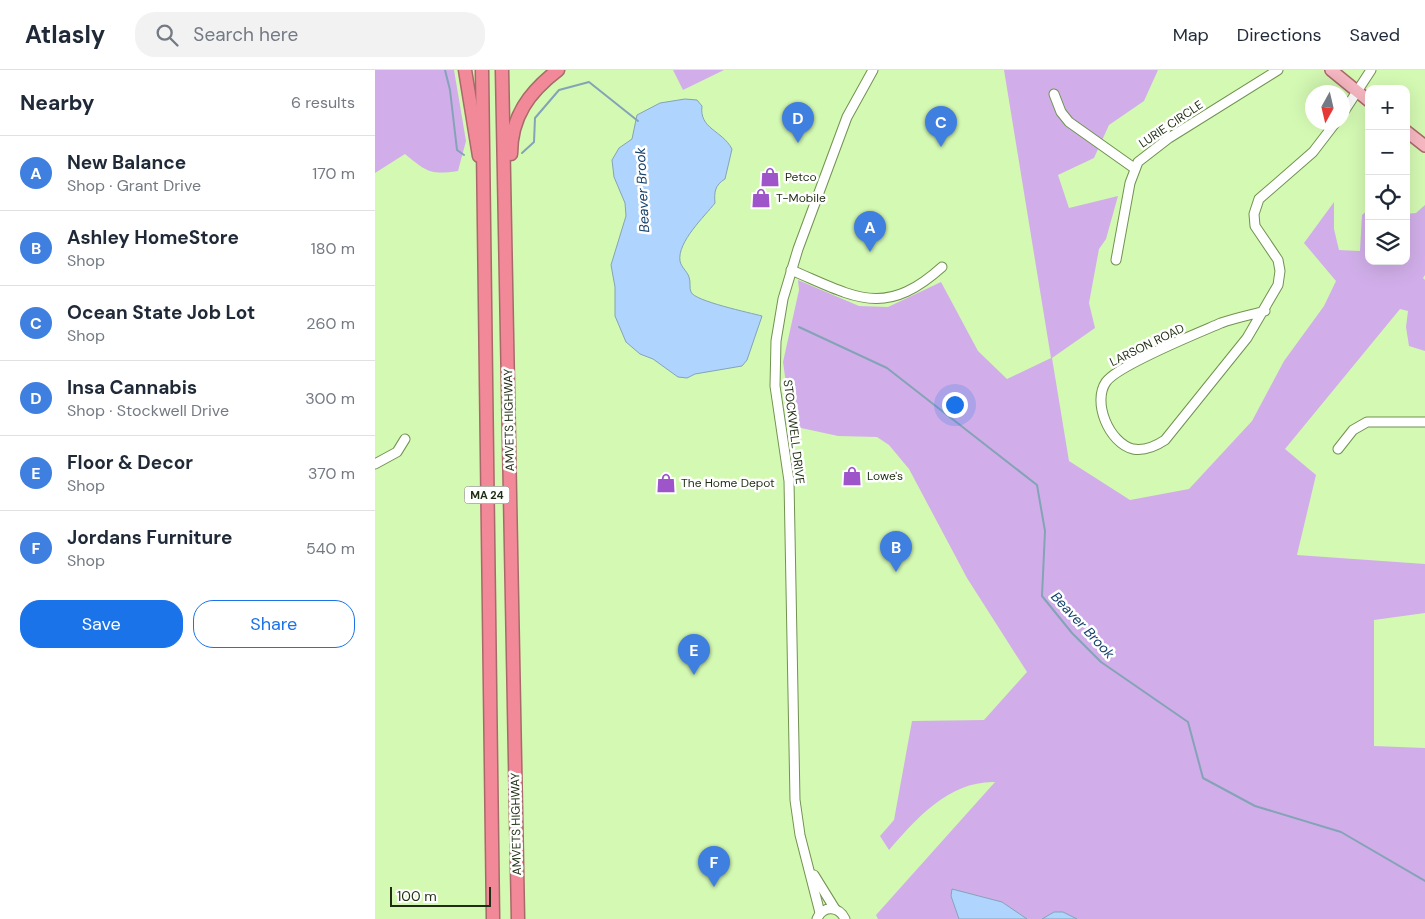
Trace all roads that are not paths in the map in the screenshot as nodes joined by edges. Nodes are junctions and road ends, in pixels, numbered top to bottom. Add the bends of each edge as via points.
1 (465, 70) edge
2 (483, 70) edge
3 (502, 70) edge
4 (558, 70) edge
5 (1277, 70) edge
6 (1331, 70) edge
7 (1371, 70) edge
8 (873, 72) edge
9 (1357, 90) junction
10 (1053, 94) dead end
11 (1365, 97) edge
12 (1350, 102) edge
13 (1330, 130) edge
14 (1410, 134) edge
15 (1425, 146) edge
16 (1135, 168) junction
17 (484, 170) junction
18 (504, 183) junction
19 (1116, 260) dead end
20 (942, 267) dead end
21 (791, 270) junction
22 (1265, 311) junction
23 (1425, 422) edge
24 (405, 439) dead end
25 (1338, 449) dead end
26 (375, 464) edge
27 (809, 869) junction
28 (835, 909) junction
29 (819, 916) edge
30 (493, 919) edge
31 (518, 919) edge
32 (845, 919) edge

1 - 17 highway via 476,148
2 - 17 highway, AMVETS HIGHWAY / MA 24
3 - 18 highway, AMVETS HIGHWAY / MA 24
4 - 18 highway via 533,92 515,121
5 - 16 street, LURIE CIRCLE via 1165,141
6 - 9 main road
7 - 9 street
8 - 21 street, STOCKWELL DRIVE via 841,131
9 - 11 main road
9 - 12 street
10 - 16 street via 1061,112 1073,126
13 - 22 street, LARSON ROAD via 1313,152 1267,190 1256,204 1254,220 1257,231 1277,260 1280,271 1278,285
14 - 15 main road
16 - 19 street
17 - 30 highway, AMVETS HIGHWAY / MA 24
18 - 31 highway, AMVETS HIGHWAY / MA 24
20 - 21 street via 900,295 878,300 853,295
21 - 27 street, STOCKWELL DRIVE via 778,323 775,376 789,481 795,800
22 - 22 street, LARSON ROAD via 1165,440 1146,448 1133,448 1117,437 1103,415 1101,404 1101,393 1108,380 1128,366 1222,323
23 - 25 street via 1367,422 1353,430
24 - 26 street via 397,452
27 - 28 street, STOCKWELL DRIVE
27 - 29 street, STOCKWELL DRIVE
28 - 29 street via 828,909
28 - 32 street, STOCKWELL DRIVE

